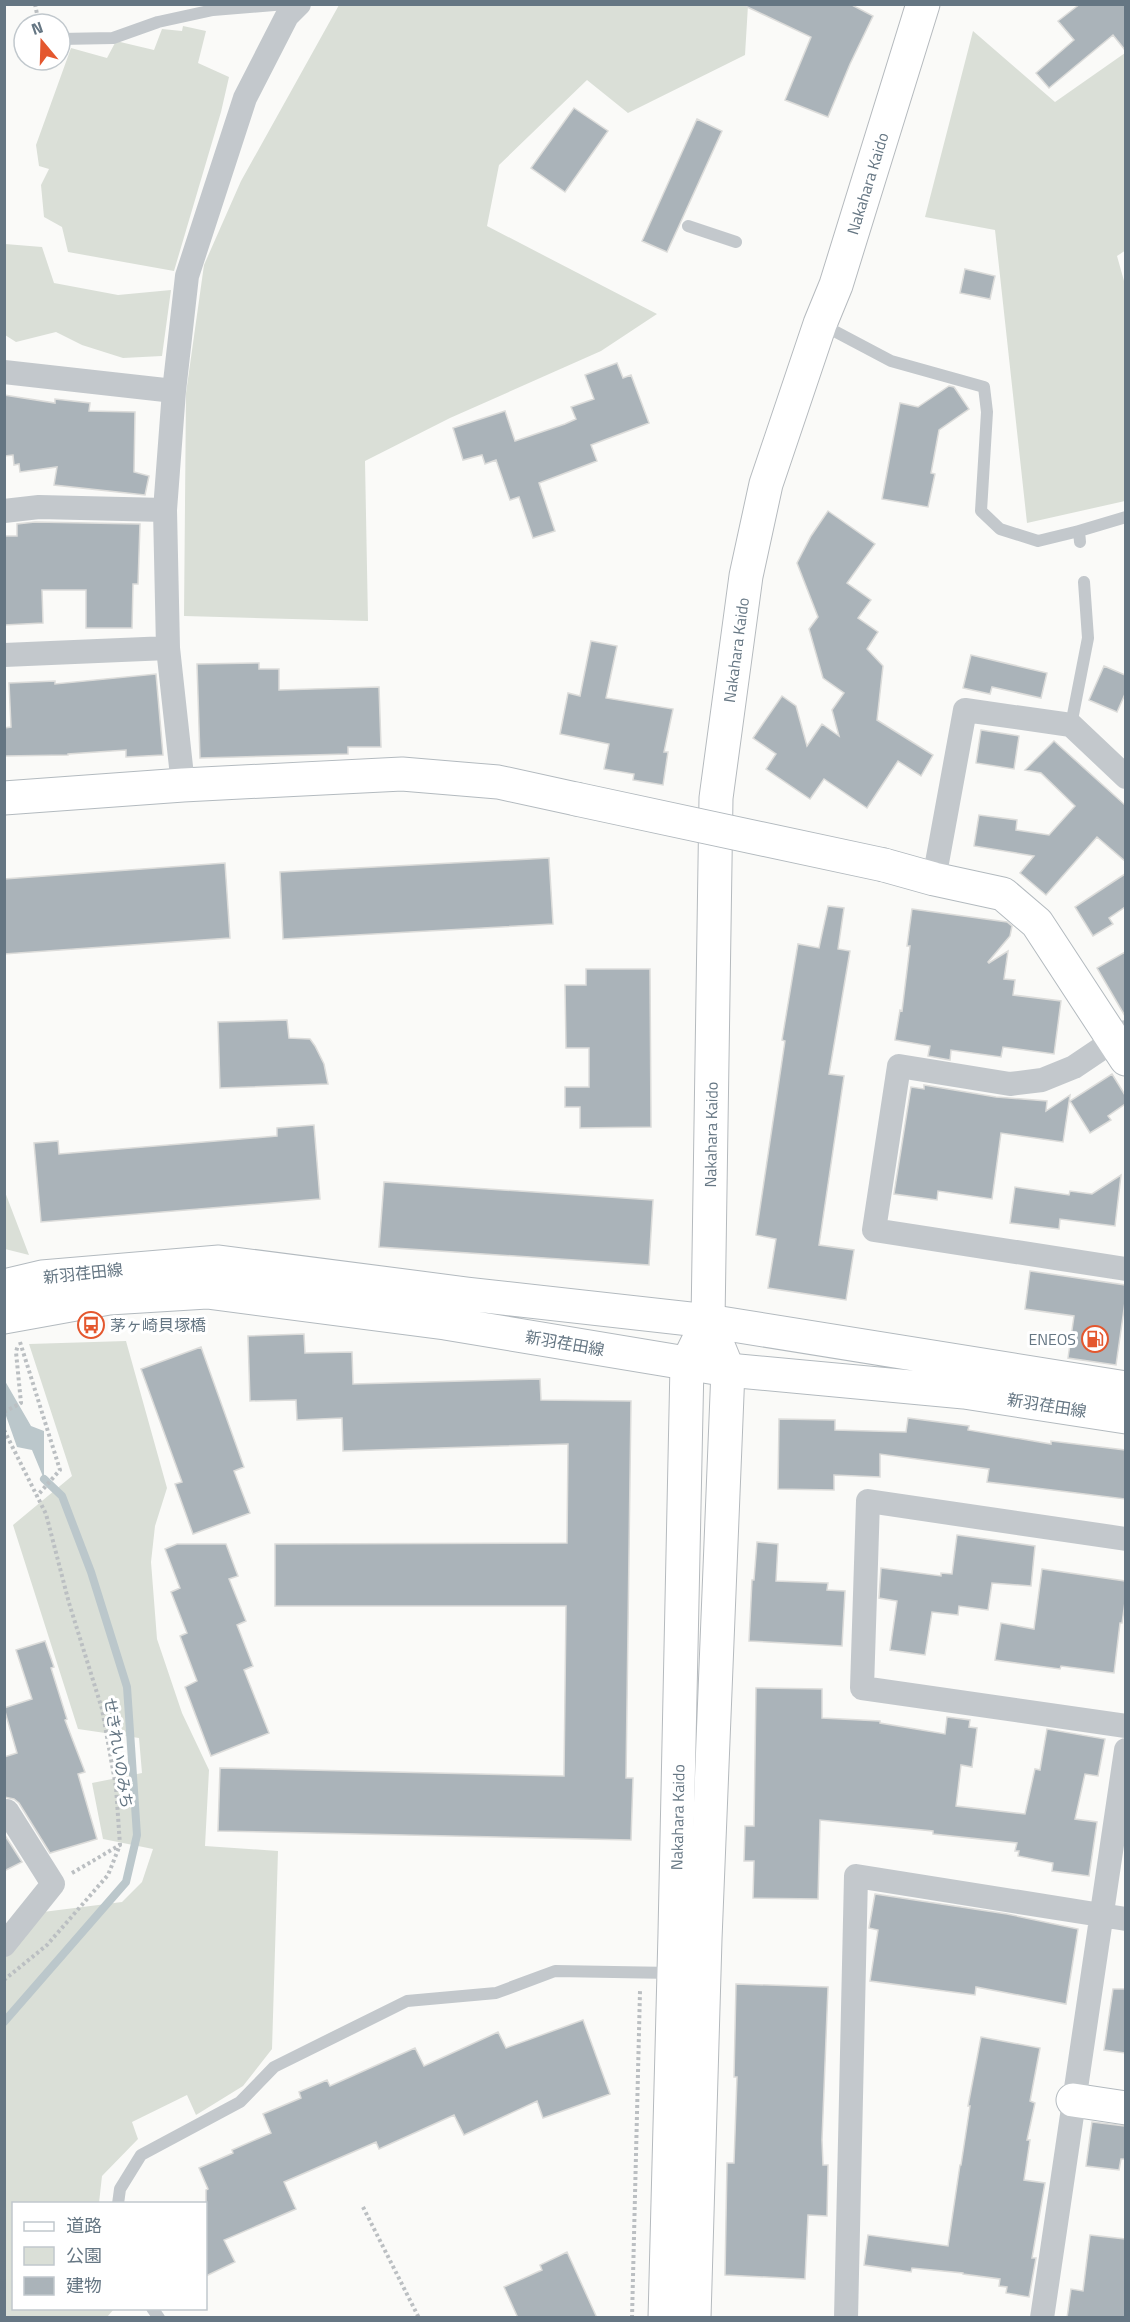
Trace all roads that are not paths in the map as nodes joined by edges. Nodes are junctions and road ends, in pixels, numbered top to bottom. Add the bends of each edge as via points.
1 (286, 4) edge
2 (299, 4) edge
3 (923, 4) edge
4 (72, 39) edge
5 (688, 226) dead end
6 (736, 242) dead end
7 (820, 324) junction
8 (4, 372) edge
9 (174, 391) junction
10 (165, 510) junction
11 (4, 511) edge
12 (1125, 517) edge
13 (1084, 582) dead end
14 (168, 648) junction
15 (4, 655) edge
16 (1071, 725) junction
17 (1125, 777) edge
18 (183, 785) junction
19 (4, 798) edge
20 (934, 879) junction
21 (1121, 1044) edge
22 (1125, 1269) edge
23 (4, 1286) edge
24 (4, 1317) edge
25 (708, 1320) junction
26 (687, 1364) junction
27 (728, 1370) junction
28 (1125, 1388) edge
29 (1125, 1417) edge
30 (1125, 1539) edge
31 (1125, 1726) edge
32 (1125, 1750) edge
33 (4, 1812) edge
34 (1101, 1915) junction
35 (1125, 1919) edge
36 (4, 1945) edge
37 (674, 1973) junction
38 (1073, 2100) junction
39 (1125, 2108) edge
40 (118, 2202) edge
41 (664, 2318) edge
42 (694, 2318) edge
43 (846, 2318) edge
44 (1042, 2318) edge

1 - 4 lane via 213,10 158,22 113,38
2 - 9 street via 287,16 244,98 223,163 188,276
3 - 7 street, Nakahara Kaido via 836,285
5 - 6 lane
7 - 12 lane via 891,362 984,387 987,412 981,511 1000,529 1038,541 1080,537
7 - 25 street, Nakahara Kaido via 766,484 746,576 716,798
8 - 9 street
9 - 10 street
10 - 11 street via 39,507
10 - 14 street
13 - 16 lane via 1088,638
14 - 15 street
14 - 18 street
16 - 17 street
16 - 20 street via 965,710
18 - 19 street
18 - 20 street, bridge via 402,774 498,782
20 - 21 street via 1003,894 1037,923
21 - 22 street via 1042,1080 1010,1084 899,1066 874,1230
23 - 25 street, 新羽荏田線 via 42,1277 219,1263
24 - 26 street, 新羽荏田線 via 109,1298 207,1292 445,1323
25 - 26 street, Nakahara Kaido
25 - 27 street, Nakahara Kaido
25 - 28 street, 新羽荏田線
26 - 27 street, 新羽荏田線
26 - 37 street, Nakahara Kaido
27 - 29 street, 新羽荏田線 via 964,1392
27 - 42 street, Nakahara Kaido
30 - 31 street via 868,1501 862,1688
32 - 34 street
33 - 36 street via 7,1811 53,1884
34 - 35 street
34 - 38 street
34 - 43 street via 856,1876
37 - 40 lane via 555,1971 496,1993 407,2001 274,2067 240,2102 141,2155 120,2189
37 - 41 street, Nakahara Kaido
38 - 39 street
38 - 44 street

